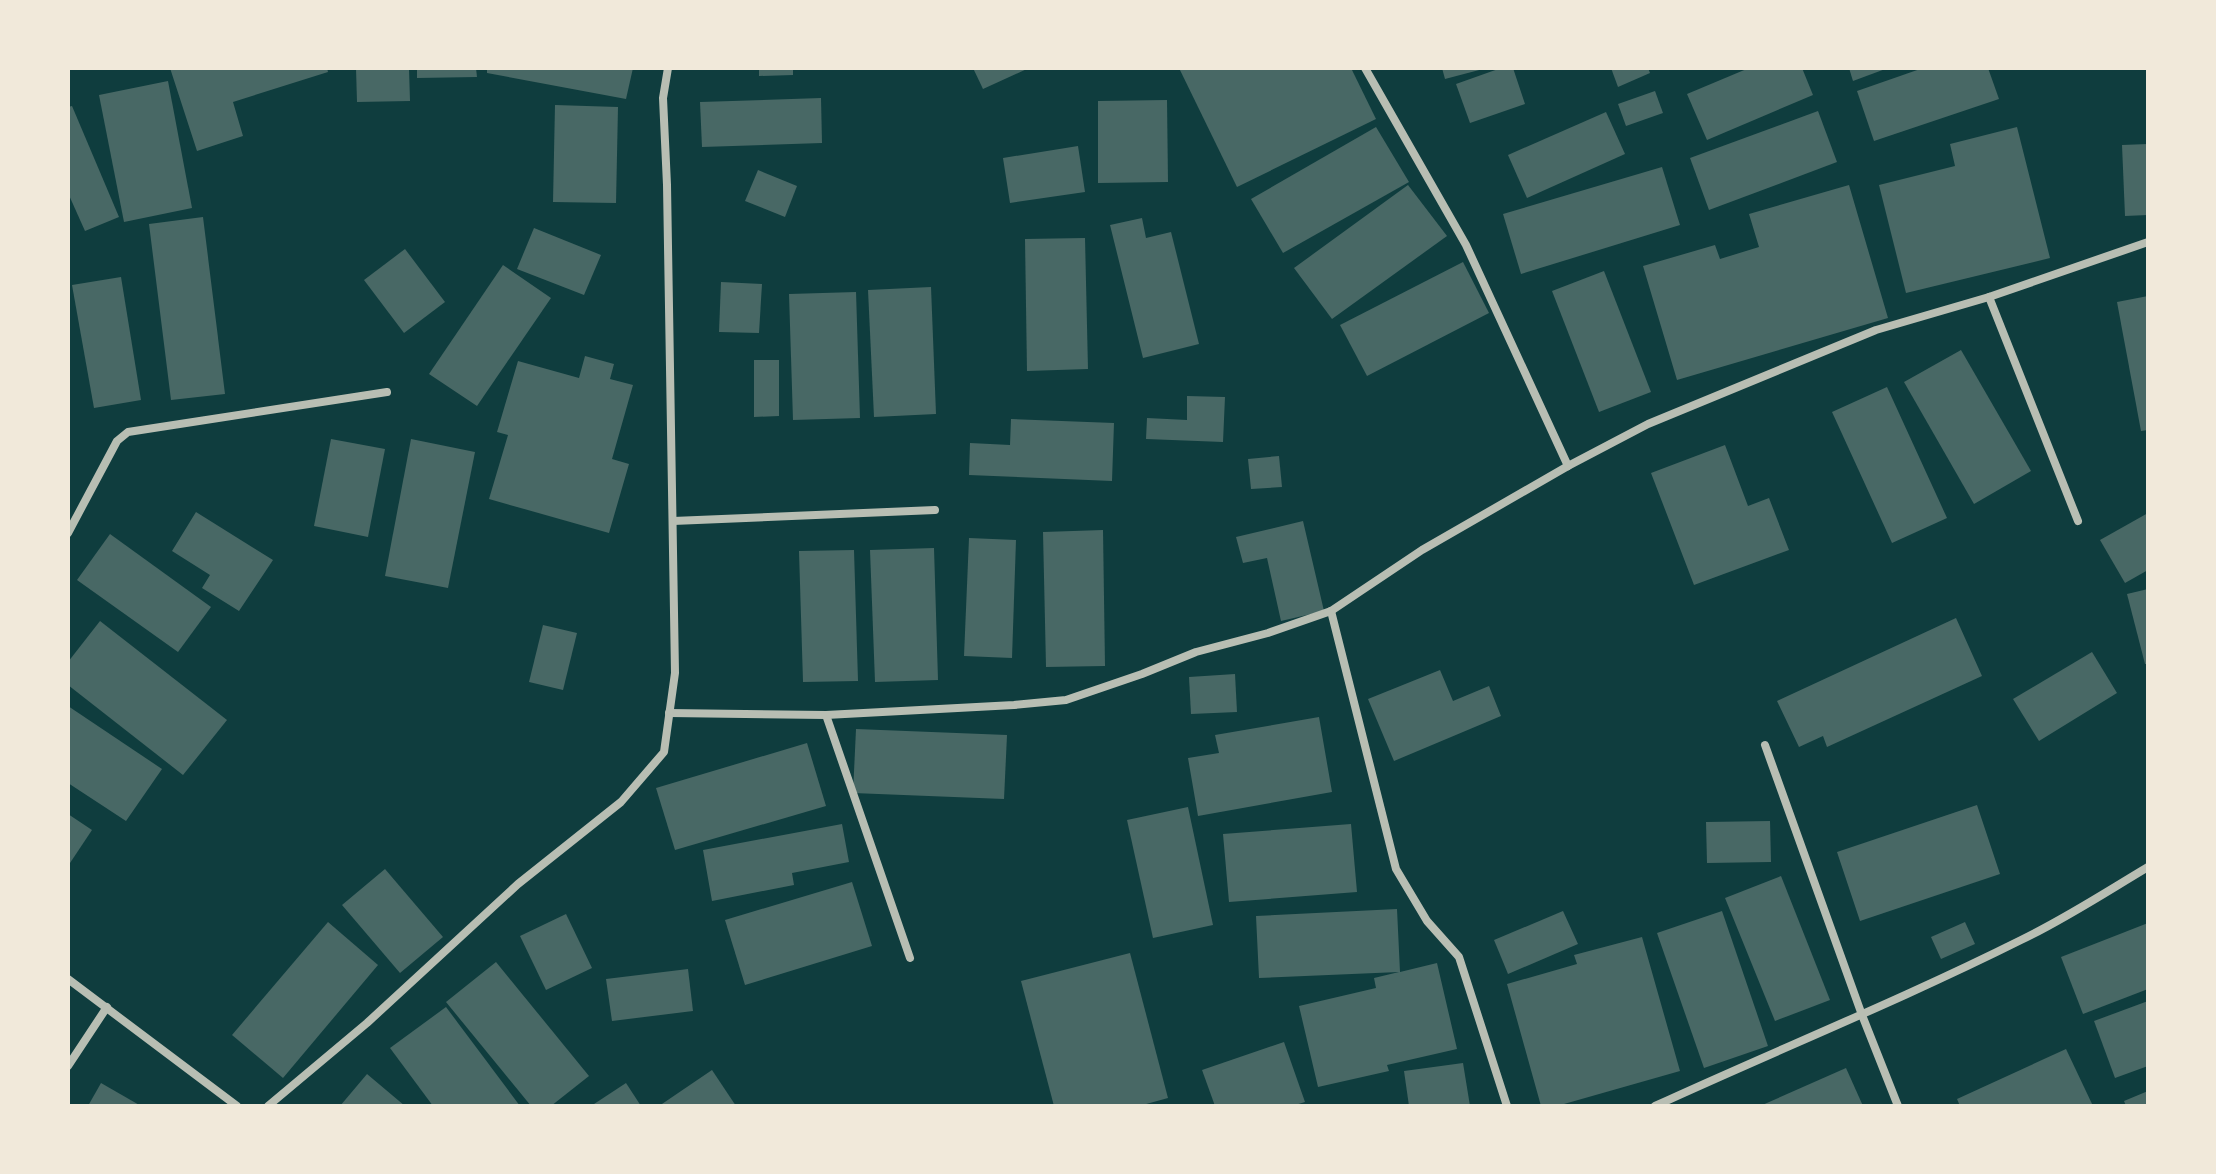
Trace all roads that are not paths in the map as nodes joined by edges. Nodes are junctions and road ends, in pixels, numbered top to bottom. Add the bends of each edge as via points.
1 (668, 68) edge
2 (1365, 68) edge
3 (2148, 242) edge
4 (1989, 297) junction
5 (387, 392) dead end
6 (1568, 466) junction
7 (935, 510) dead end
8 (673, 521) junction
9 (2078, 521) dead end
10 (68, 533) edge
11 (1331, 611) junction
12 (669, 713) junction
13 (826, 715) junction
14 (1765, 745) dead end
15 (2148, 867) edge
16 (910, 958) dead end
17 (68, 979) edge
18 (107, 1007) junction
19 (1862, 1015) junction
20 (68, 1066) edge
21 (237, 1106) edge
22 (268, 1106) edge
23 (1507, 1106) edge
24 (1655, 1106) edge
25 (1898, 1106) edge

1 - 8 street via 663,98
2 - 6 street via 1466,245
3 - 4 street
4 - 6 street via 1876,330 1648,424
4 - 9 street
5 - 10 street via 128,432 117,441
6 - 11 street via 1422,550
7 - 8 street
8 - 12 street via 675,673
11 - 13 street via 1196,652 1066,700
11 - 23 street via 1396,869 1427,921 1459,957
12 - 13 street
12 - 22 street via 664,752 621,802 518,884
13 - 16 street
14 - 19 street
15 - 19 street via 2024,939
17 - 18 street
18 - 20 street
18 - 21 street
19 - 24 street
19 - 25 street

